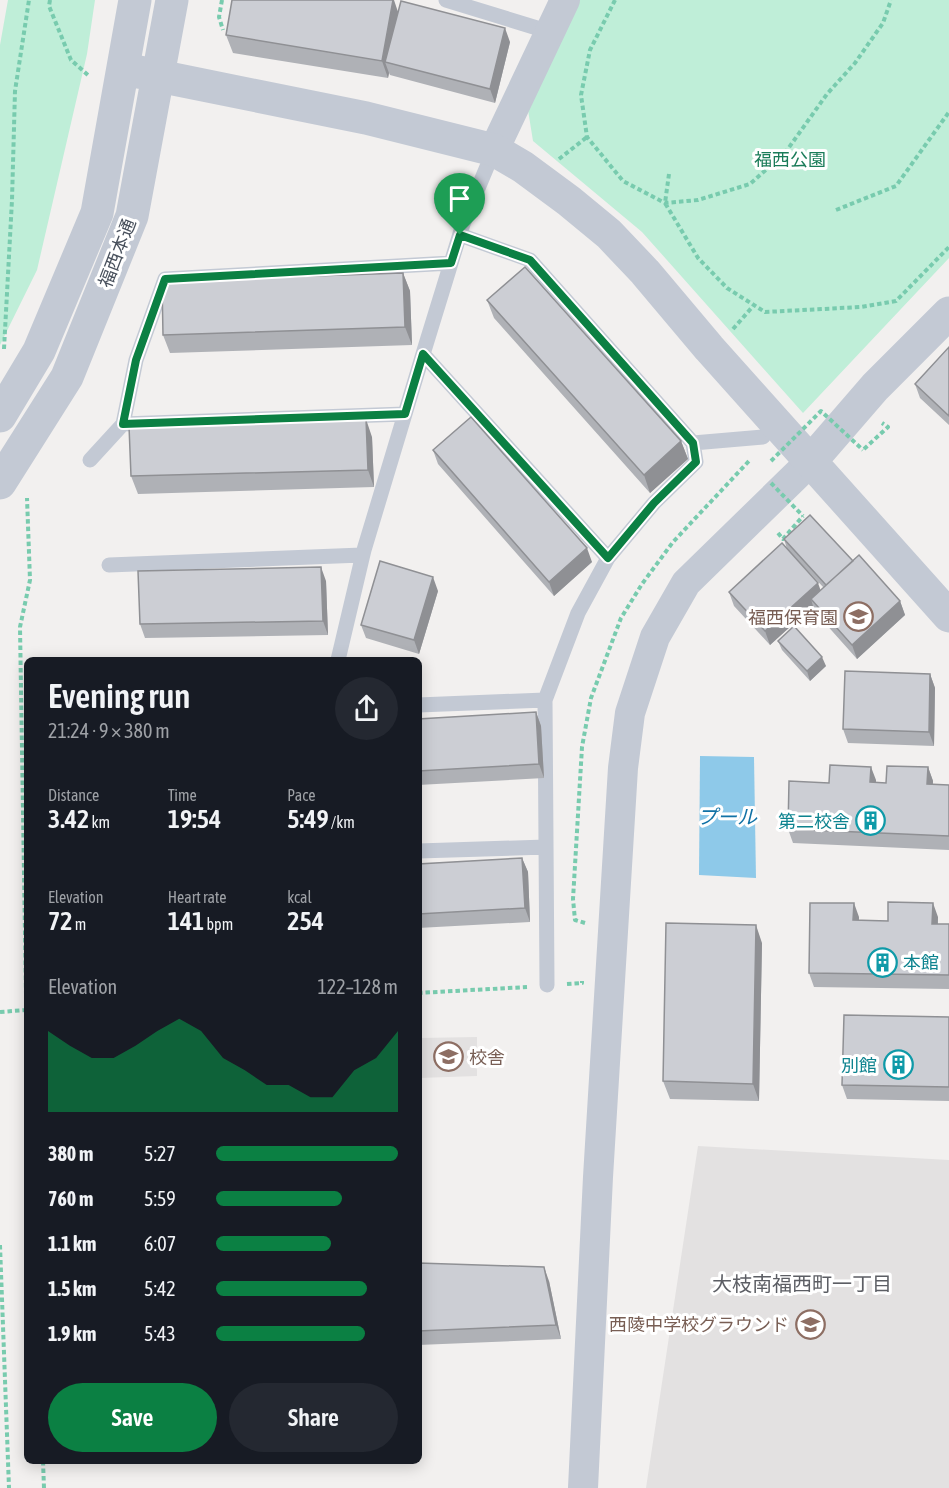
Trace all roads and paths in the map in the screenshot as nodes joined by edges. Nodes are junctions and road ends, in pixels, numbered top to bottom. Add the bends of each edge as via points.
1 (29, 0) edge
2 (50, 0) edge
3 (135, 0) edge
4 (172, 0) edge
5 (222, 0) edge
6 (446, 0) edge
7 (565, 0) edge
8 (615, 0) edge
9 (891, 0) edge
10 (223, 30) dead end
11 (550, 32) junction
12 (124, 69) junction
13 (159, 76) junction
14 (91, 78) dead end
15 (949, 112) edge
16 (587, 137) junction
17 (494, 150) junction
18 (551, 165) dead end
19 (669, 174) dead end
20 (665, 203) junction
21 (836, 210) dead end
22 (460, 235) junction
23 (949, 247) edge
24 (451, 263) junction
25 (754, 305) junction
26 (949, 313) edge
27 (732, 330) dead end
28 (423, 354) junction
29 (3, 360) dead end
30 (405, 414) junction
31 (0, 416) edge
32 (123, 424) junction
33 (763, 437) dead end
34 (693, 443) junction
35 (863, 450) dead end
36 (90, 460) dead end
37 (771, 461) dead end
38 (811, 461) junction
39 (771, 483) dead end
40 (13, 485) edge
41 (803, 516) dead end
42 (362, 555) junction
43 (608, 558) junction
44 (109, 565) dead end
45 (949, 616) edge
46 (339, 657) edge
47 (545, 700) junction
48 (422, 705) edge
49 (546, 847) junction
50 (422, 851) edge
51 (24, 882) edge
52 (582, 983) dead end
53 (547, 985) junction
54 (422, 993) edge
55 (24, 1010) edge
56 (0, 1012) edge
57 (0, 1245) edge
58 (43, 1464) edge
59 (9, 1488) edge
60 (44, 1488) edge
61 (583, 1488) edge

1 - 29 path via 15,91
2 - 14 path via 71,60
3 - 12 street, 福西本通
4 - 13 street, 福西本通
5 - 10 path via 219,17
6 - 11 lane
7 - 11 street
8 - 16 path via 590,50 581,95
9 - 20 path via 872,39 785,153 750,184 698,200
11 - 17 street
12 - 13 street
12 - 31 street, 福西本通 via 97,213 39,351
13 - 17 street via 366,118
13 - 40 street, 福西本通 via 132,216 67,377
15 - 21 path via 896,186
16 - 18 path
16 - 20 path via 623,181
17 - 22 lane
17 - 38 street via 523,167 609,234
19 - 20 path
20 - 25 path via 698,258 726,288
22 - 24 lane
22 - 34 lane via 530,260
23 - 25 path via 896,301 861,307 765,312
24 - 28 lane
24 - 32 lane via 165,279 136,360
25 - 27 path
26 - 38 street via 875,387
28 - 30 lane
28 - 43 lane
30 - 32 lane
30 - 42 lane
32 - 36 lane
33 - 34 lane
34 - 43 lane via 696,462 654,503
35 - 37 path, bridge via 820,411
38 - 45 street
38 - 61 street via 686,583 655,637 630,713 622,768
39 - 41 path, bridge
40 - 51 path via 30,522 30,580 20,627
42 - 44 lane
42 - 46 lane
43 - 47 lane via 578,613
47 - 48 lane
47 - 49 lane
49 - 50 lane
49 - 53 lane
52 - 53 path
53 - 54 path
55 - 56 path
57 - 59 path
58 - 60 path

